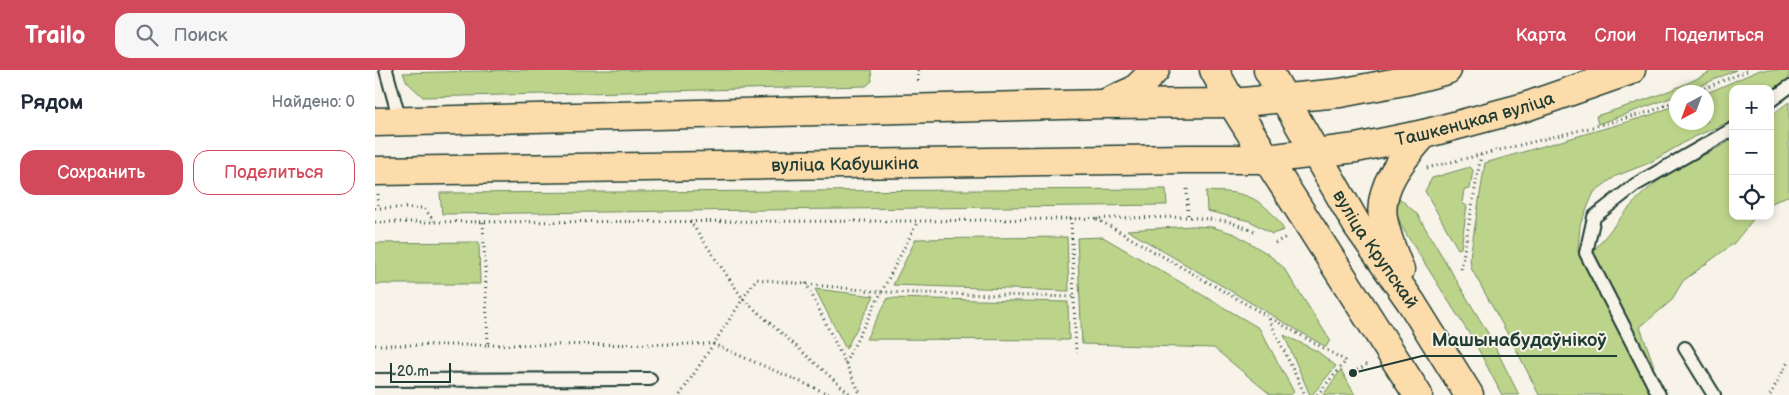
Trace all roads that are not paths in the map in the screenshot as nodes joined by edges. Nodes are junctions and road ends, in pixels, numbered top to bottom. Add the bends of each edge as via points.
1 (387, 70) edge
2 (1155, 70) edge
3 (1214, 70) edge
4 (1268, 70) edge
5 (1447, 70) edge
6 (1631, 70) edge
7 (1789, 86) edge
8 (1284, 97) junction
9 (1774, 98) edge
10 (1232, 103) junction
11 (1105, 104) junction
12 (388, 122) edge
13 (1731, 130) edge
14 (1424, 134) junction
15 (1315, 154) junction
16 (1267, 159) junction
17 (375, 172) edge
18 (1411, 302) junction
19 (1685, 348) dead end
20 (650, 379) dead end
21 (375, 380) edge
22 (1418, 395) edge
23 (1469, 395) edge
24 (1659, 395) edge
25 (1714, 395) edge

1 - 12 lane
2 - 11 main road via 1135,90
3 - 10 main road
4 - 8 main road, вуліца Крупскай
5 - 8 main road via 1340,93
6 - 14 main road, Ташкенцкая вуліца via 1525,107
7 - 9 lane
8 - 10 main road
8 - 15 main road, вуліца Крупскай
10 - 11 main road
10 - 16 main road
11 - 12 main road
13 - 24 lane via 1635,186 1594,217 1586,253
14 - 15 main road, Ташкенцкая вуліца
14 - 18 main road via 1394,172 1384,199 1383,217 1389,240
15 - 16 main road, вуліца Кабушкіна
15 - 18 main road, вуліца Крупскай via 1357,225
16 - 17 main road, вуліца Кабушкіна
16 - 22 main road
18 - 23 main road, вуліца Крупскай
19 - 25 lane
20 - 21 lane

